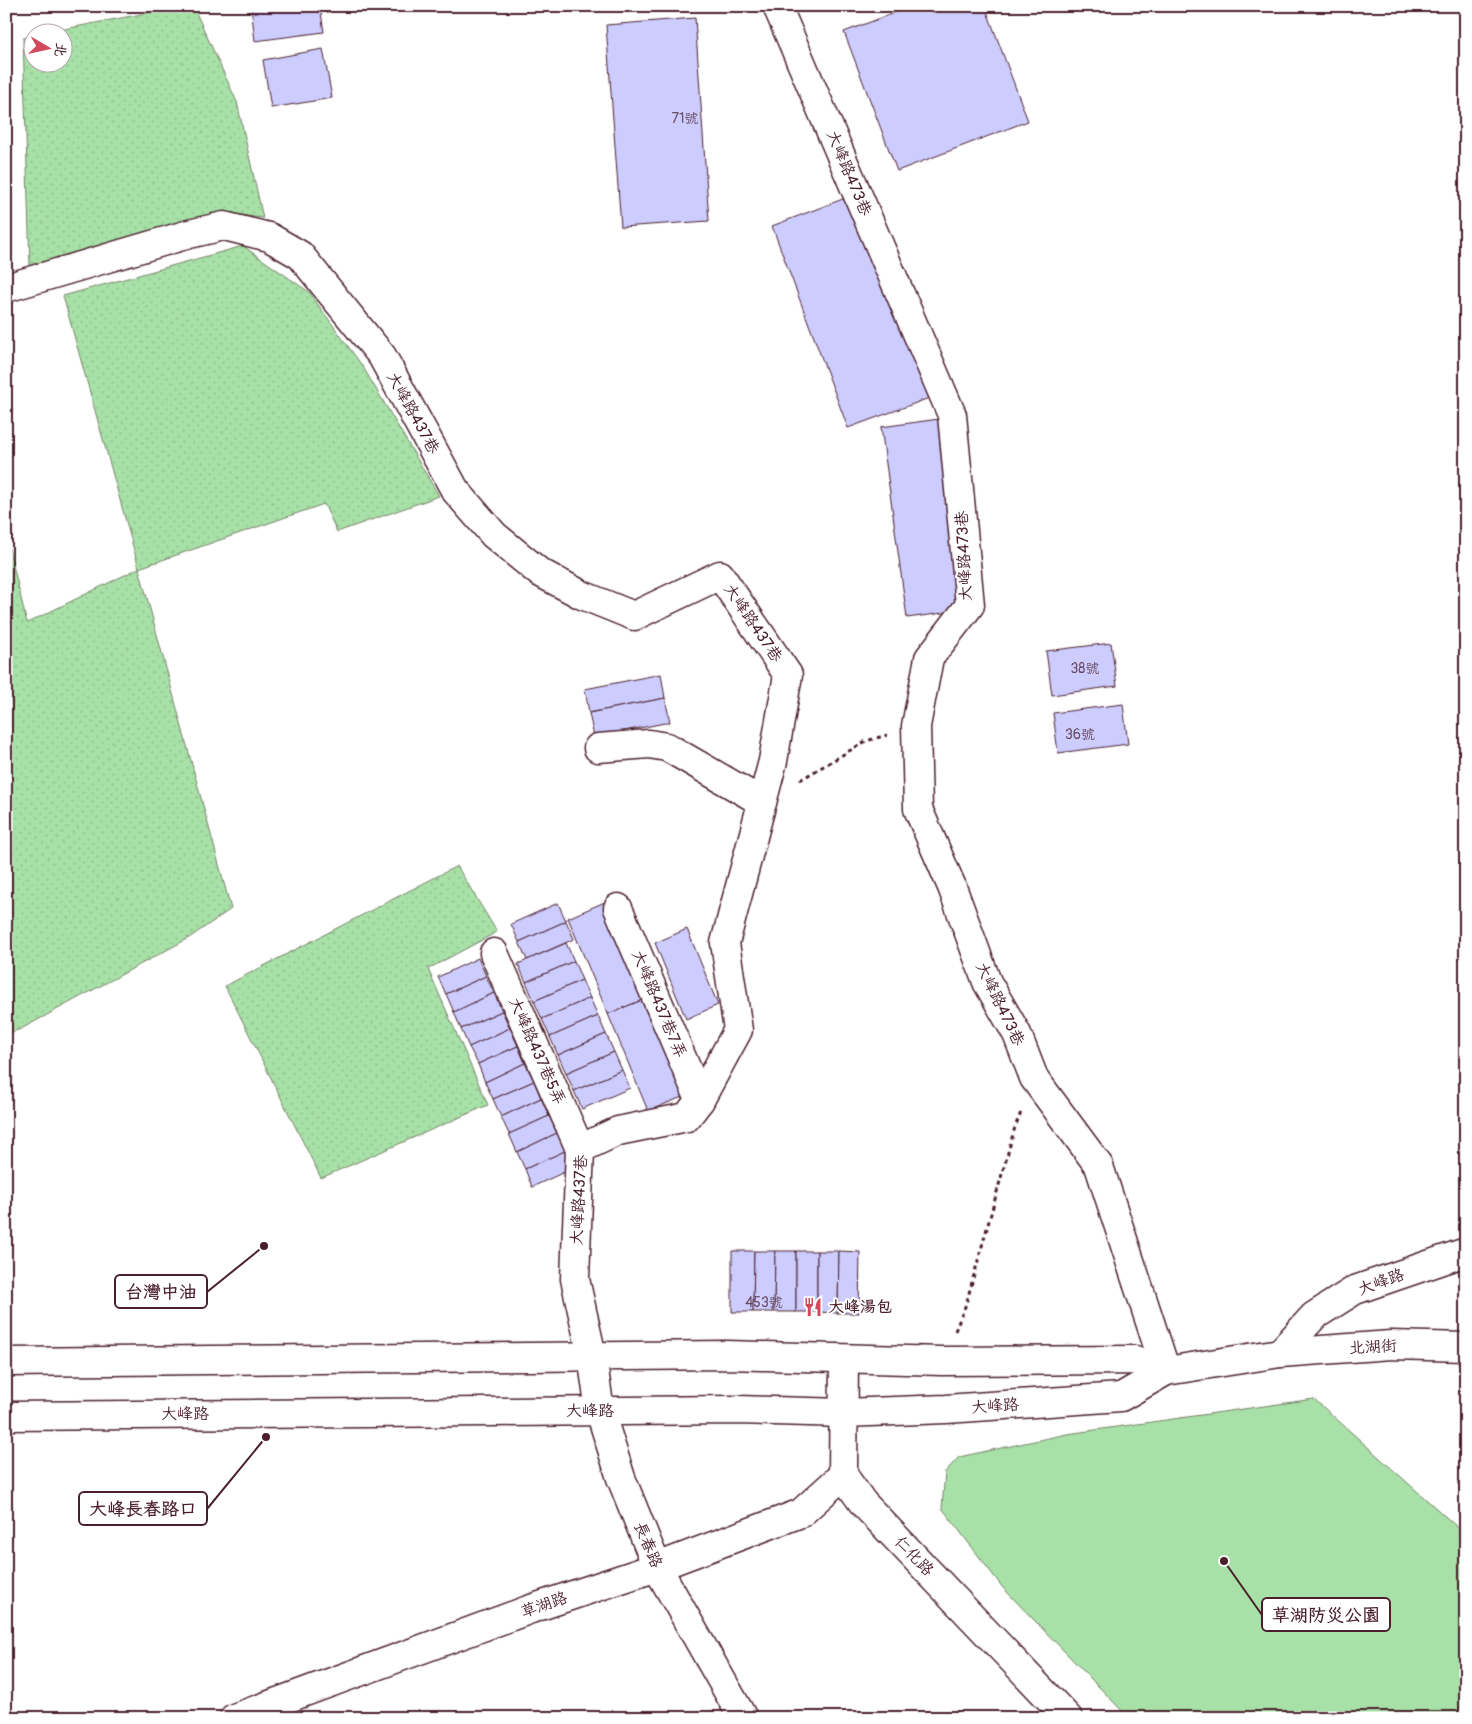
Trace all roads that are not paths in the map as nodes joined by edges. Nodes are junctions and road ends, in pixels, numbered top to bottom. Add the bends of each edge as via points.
1 (778, 6) edge
2 (6, 288) edge
3 (598, 748) dead end
4 (762, 802) junction
5 (618, 908) dead end
6 (494, 953) dead end
7 (700, 1100) junction
8 (580, 1149) junction
9 (1466, 1252) edge
10 (1466, 1347) edge
11 (1280, 1353) junction
12 (592, 1356) junction
13 (844, 1360) junction
14 (6, 1362) edge
15 (1166, 1370) junction
16 (600, 1411) junction
17 (844, 1413) junction
18 (6, 1416) edge
19 (843, 1475) junction
20 (657, 1568) junction
21 (234, 1718) edge
22 (743, 1718) edge
23 (1068, 1718) edge

1 - 15 street, 大峰路473巷 via 952,416 970,605 929,658 916,726 918,809 952,887 987,982 1017,1034 1034,1078 1099,1166
2 - 4 street, 大峰路437巷 via 224,226 269,237 300,255 382,356 455,490 494,535 539,572 582,595 634,616 720,575 788,675
3 - 4 street via 649,744 667,747
4 - 7 street, 大峰路437巷 via 725,943 738,1030
5 - 7 street, 大峰路437巷7弄
6 - 8 street, 大峰路437巷5弄
7 - 8 street, 大峰路437巷 via 687,1117 618,1131
8 - 12 street, 大峰路437巷 via 575,1279
9 - 11 street, 大峰路 via 1355,1290 1314,1316
10 - 11 street, 北湖街 via 1391,1345
11 - 15 street, 大峰路
12 - 13 street, 大峰路 via 727,1355
12 - 14 street, 大峰路
12 - 16 street, 長春路
13 - 15 street, 大峰路 via 1135,1360
13 - 17 street
15 - 17 street, 大峰路 via 1121,1397
16 - 17 street, 大峰路
16 - 18 street, 大峰路
16 - 20 street, 長春路 via 621,1478
17 - 19 street
19 - 20 street, 草湖路 via 801,1513
19 - 23 street, 仁化路 via 863,1502
20 - 21 street, 草湖路 via 531,1609
20 - 22 street, 長春路

